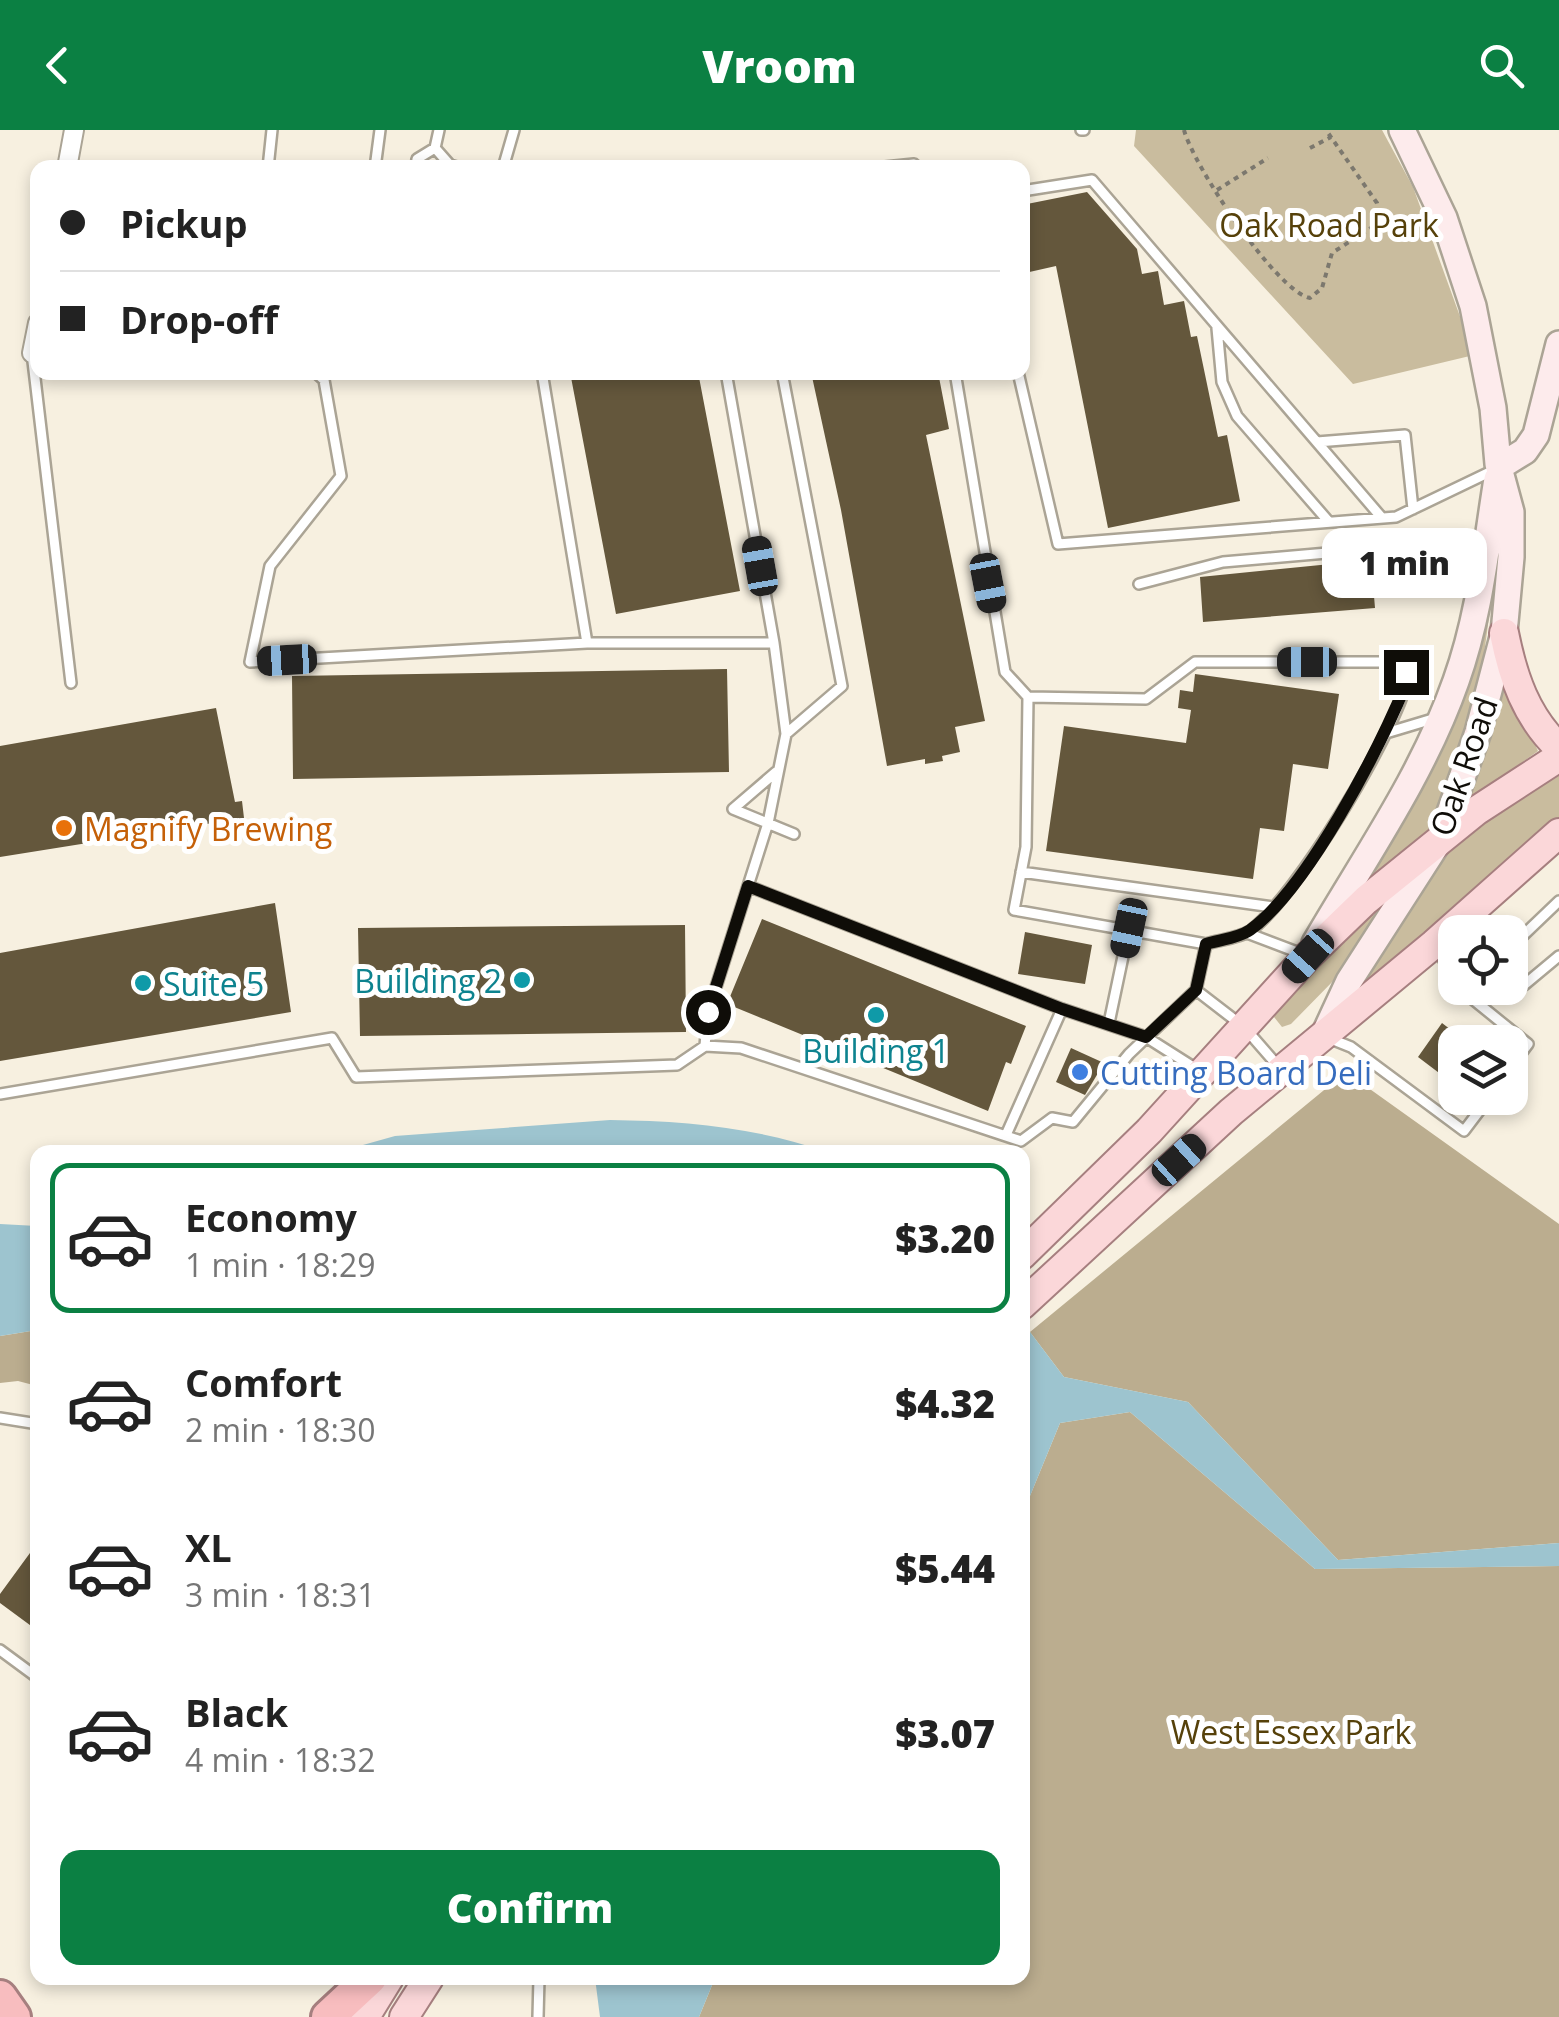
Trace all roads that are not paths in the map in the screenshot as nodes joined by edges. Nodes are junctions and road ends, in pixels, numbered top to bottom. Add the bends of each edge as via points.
1 (74, 130) edge
2 (272, 130) edge
3 (380, 130) edge
4 (439, 130) edge
5 (514, 130) edge
6 (1402, 130) edge
7 (435, 148) junction
8 (68, 160) edge
9 (269, 160) edge
10 (376, 160) edge
11 (418, 160) edge
12 (446, 160) edge
13 (505, 160) edge
14 (1030, 190) edge
15 (1217, 324) junction
16 (1559, 344) edge
17 (35, 380) edge
18 (324, 380) edge
19 (543, 380) edge
20 (727, 380) edge
21 (784, 380) edge
22 (957, 380) edge
23 (1020, 380) edge
24 (1317, 442) junction
25 (1499, 468) junction
26 (1413, 509) junction
27 (1382, 518) junction
28 (1329, 522) junction
29 (1489, 539) junction
30 (1139, 584) dead end
31 (1504, 633) junction
32 (588, 643) junction
33 (774, 643) junction
34 (71, 682) dead end
35 (1028, 697) junction
36 (1443, 716) junction
37 (1386, 733) junction
38 (786, 734) junction
39 (1559, 748) edge
40 (1559, 758) edge
41 (778, 770) junction
42 (768, 823) junction
43 (1559, 833) edge
44 (794, 834) dead end
45 (1441, 838) junction
46 (1021, 872) junction
47 (748, 886) junction
48 (1559, 901) edge
49 (1273, 907) junction
50 (1129, 928) junction
51 (1528, 931) edge
52 (1248, 933) junction
53 (1206, 944) junction
54 (1434, 944) junction
55 (1438, 951) edge
56 (1308, 956) junction
57 (1559, 956) edge
58 (1528, 983) edge
59 (1196, 990) junction
60 (1480, 1005) edge
61 (1062, 1009) junction
62 (1109, 1024) junction
63 (1505, 1025) edge
64 (1244, 1027) junction
65 (1323, 1036) junction
66 (1146, 1037) junction
67 (704, 1046) junction
68 (1281, 1070) junction
69 (1203, 1073) junction
70 (0, 1094) edge
71 (1438, 1112) edge
72 (1442, 1115) edge
73 (1476, 1115) edge
74 (1006, 1136) junction
75 (1030, 1247) edge
76 (1030, 1297) edge
77 (0, 1418) edge
78 (14, 1419) junction
79 (30, 1422) edge
80 (9, 1434) dead end
81 (0, 1650) edge
82 (30, 1672) edge
83 (362, 1985) edge
84 (385, 1985) edge
85 (425, 1985) edge
86 (540, 1985) edge
87 (0, 1996) edge
88 (14, 2017) edge
89 (328, 2017) edge
90 (365, 2017) edge
91 (404, 2017) edge
92 (538, 2017) edge

1 - 8 street
2 - 9 lane
3 - 10 lane
4 - 7 lane
5 - 13 lane
6 - 25 street, Oak Road via 1444,218 1473,306
7 - 11 lane
7 - 12 lane
14 - 15 lane via 1092,180
15 - 24 lane
15 - 28 lane via 1222,382 1237,416
16 - 25 street via 1536,435
17 - 34 lane
18 - 32 lane via 341,476 270,566 250,662
19 - 32 lane
20 - 33 lane
21 - 38 lane via 842,686
22 - 35 lane via 1004,672
23 - 28 lane via 1058,544
24 - 26 lane via 1404,435
24 - 27 lane
25 - 26 lane
25 - 29 street, Oak Road
25 - 31 street, Oak Road via 1511,512
26 - 27 lane
27 - 28 lane
29 - 30 lane via 1222,562
29 - 36 street, Oak Road via 1478,604
31 - 39 main road via 1528,711
31 - 45 street, Oak Road
32 - 33 lane
33 - 38 lane
35 - 37 lane via 1146,699 1195,662 1382,662 1408,678
35 - 46 lane
36 - 37 lane
36 - 56 street, Oak Road
37 - 49 lane
38 - 41 lane
40 - 45 main road
41 - 42 lane
41 - 42 lane via 733,809
42 - 44 lane
42 - 47 lane
43 - 54 main road
45 - 56 main road
45 - 65 street, Oak Road via 1349,981
46 - 49 lane
46 - 50 lane via 1014,910
47 - 61 lane
47 - 67 lane via 708,1012
48 - 51 lane
49 - 52 lane
50 - 53 lane
50 - 62 lane
52 - 53 lane
52 - 56 lane
53 - 59 lane
54 - 55 lane
54 - 65 main road
56 - 64 main road
57 - 58 lane
59 - 64 lane
59 - 66 lane
60 - 63 lane
61 - 62 lane
61 - 74 lane
62 - 66 lane
64 - 68 lane
64 - 69 main road
65 - 68 main road
65 - 71 lane via 1351,1047
66 - 69 lane
66 - 74 lane via 1073,1122 1052,1118 1021,1141
67 - 70 lane via 677,1065 356,1076 332,1038
67 - 74 lane via 741,1048
68 - 76 main road
69 - 75 main road
72 - 73 lane via 1464,1131
77 - 78 lane
78 - 79 lane
78 - 80 lane
81 - 82 lane
83 - 89 highway
84 - 90 main road
85 - 91 main road
86 - 92 lane
87 - 88 highway

